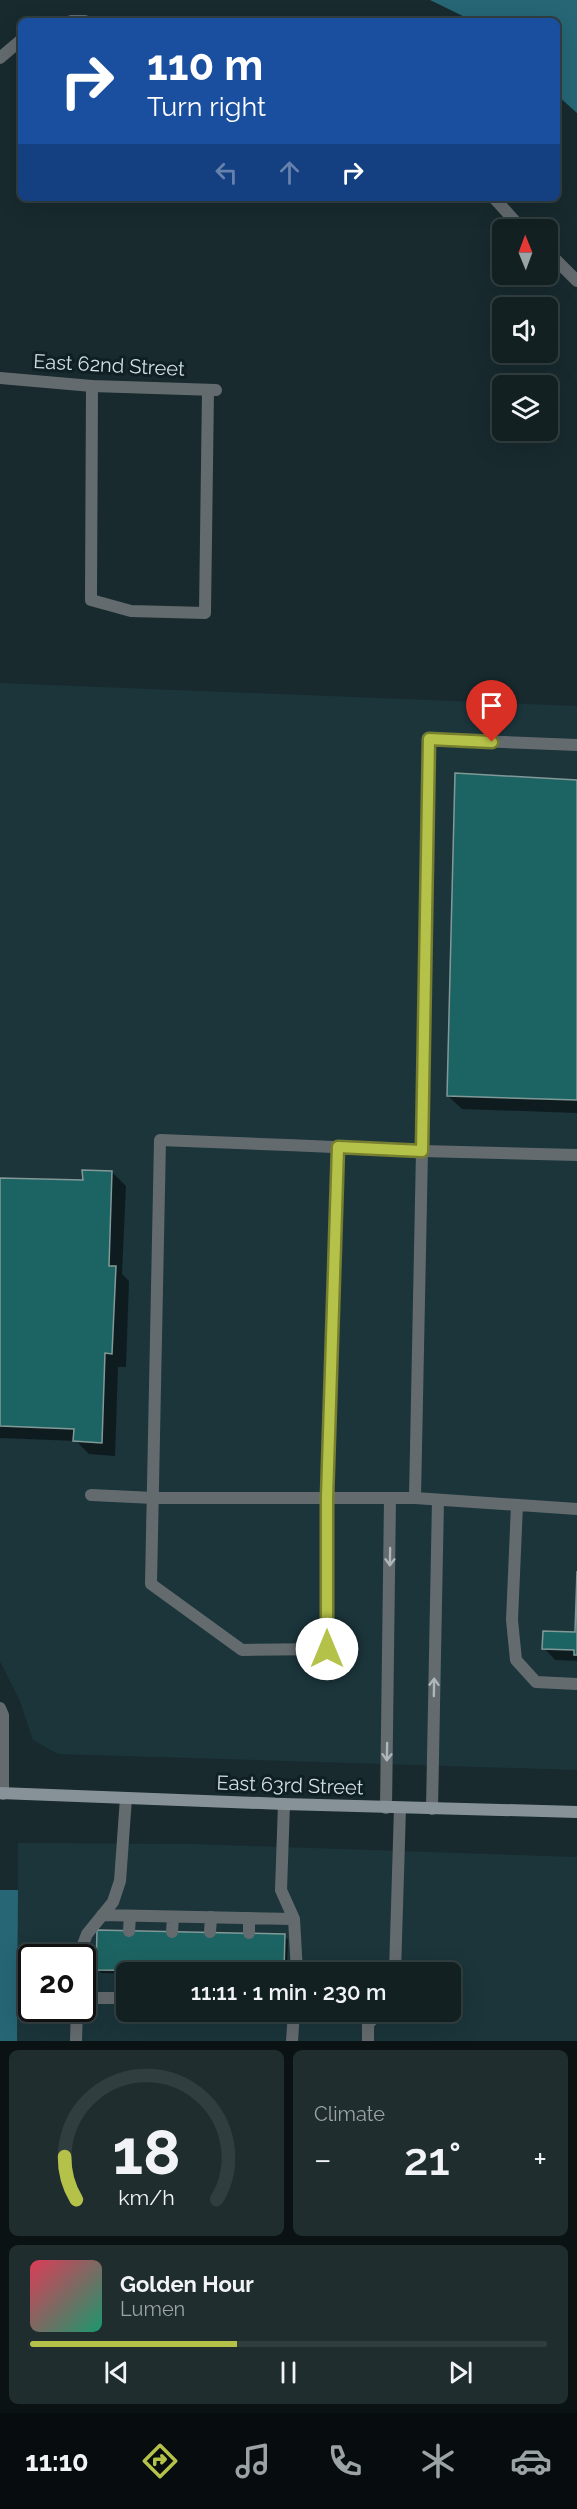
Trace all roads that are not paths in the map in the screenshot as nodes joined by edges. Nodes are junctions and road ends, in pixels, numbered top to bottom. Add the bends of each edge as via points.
1 (18, 42) edge
2 (0, 57) edge
3 (497, 201) edge
4 (513, 219) edge
5 (558, 262) edge
6 (577, 281) edge
7 (0, 378) edge
8 (92, 386) junction
9 (577, 745) edge
10 (338, 1147) junction
11 (422, 1151) junction
12 (577, 1155) edge
13 (91, 1495) dead end
14 (154, 1498) junction
15 (327, 1498) junction
16 (390, 1498) junction
17 (415, 1498) junction
18 (438, 1500) junction
19 (516, 1505) junction
20 (577, 1509) edge
21 (577, 1684) edge
22 (0, 1708) edge
23 (1, 1794) edge
24 (126, 1798) junction
25 (284, 1804) junction
26 (386, 1808) junction
27 (400, 1808) junction
28 (432, 1809) junction
29 (577, 1812) edge
30 (102, 1915) junction
31 (130, 1916) junction
32 (173, 1917) junction
33 (211, 1917) junction
34 (249, 1918) junction
35 (294, 1919) junction
36 (129, 1931) dead end
37 (172, 1932) dead end
38 (210, 1932) dead end
39 (249, 1933) dead end
40 (83, 1944) edge
41 (296, 1962) edge
42 (395, 1962) edge
43 (96, 1998) edge
44 (116, 1998) edge
45 (76, 2022) edge
46 (293, 2022) edge
47 (370, 2022) edge
48 (76, 2041) edge
49 (292, 2041) edge
50 (368, 2041) edge

1 - 2 street
3 - 4 street
5 - 6 street
7 - 8 street, East 62nd Street
8 - 8 street, East 62nd Street via 212,390 205,613 131,611 91,600
9 - 11 street via 429,739
10 - 11 street
10 - 14 street via 160,1140
10 - 15 street
11 - 12 street
11 - 17 street
13 - 14 street
14 - 15 street
14 - 15 street via 151,1584 242,1650 327,1649
15 - 16 street
16 - 17 street
16 -> 26 street
17 - 18 street
18 - 19 street
28 -> 18 street
19 - 20 street
19 - 21 street via 512,1620 516,1660 536,1682
22 - 23 street
23 - 24 main road, East 63rd Street
24 - 25 main road, East 63rd Street
24 - 30 street via 120,1881 113,1902
25 - 26 main road, East 63rd Street
25 - 35 street via 281,1890
26 - 27 main road, East 63rd Street
27 - 28 main road, East 63rd Street
27 - 42 street
28 - 29 main road, East 63rd Street
30 - 31 street
30 - 40 street
31 - 32 street
31 - 36 street
32 - 33 street
32 - 37 street
33 - 34 street
33 - 38 street
34 - 35 street
34 - 39 street
35 - 41 street
43 - 44 street
45 - 48 street
46 - 49 street
47 - 50 street

